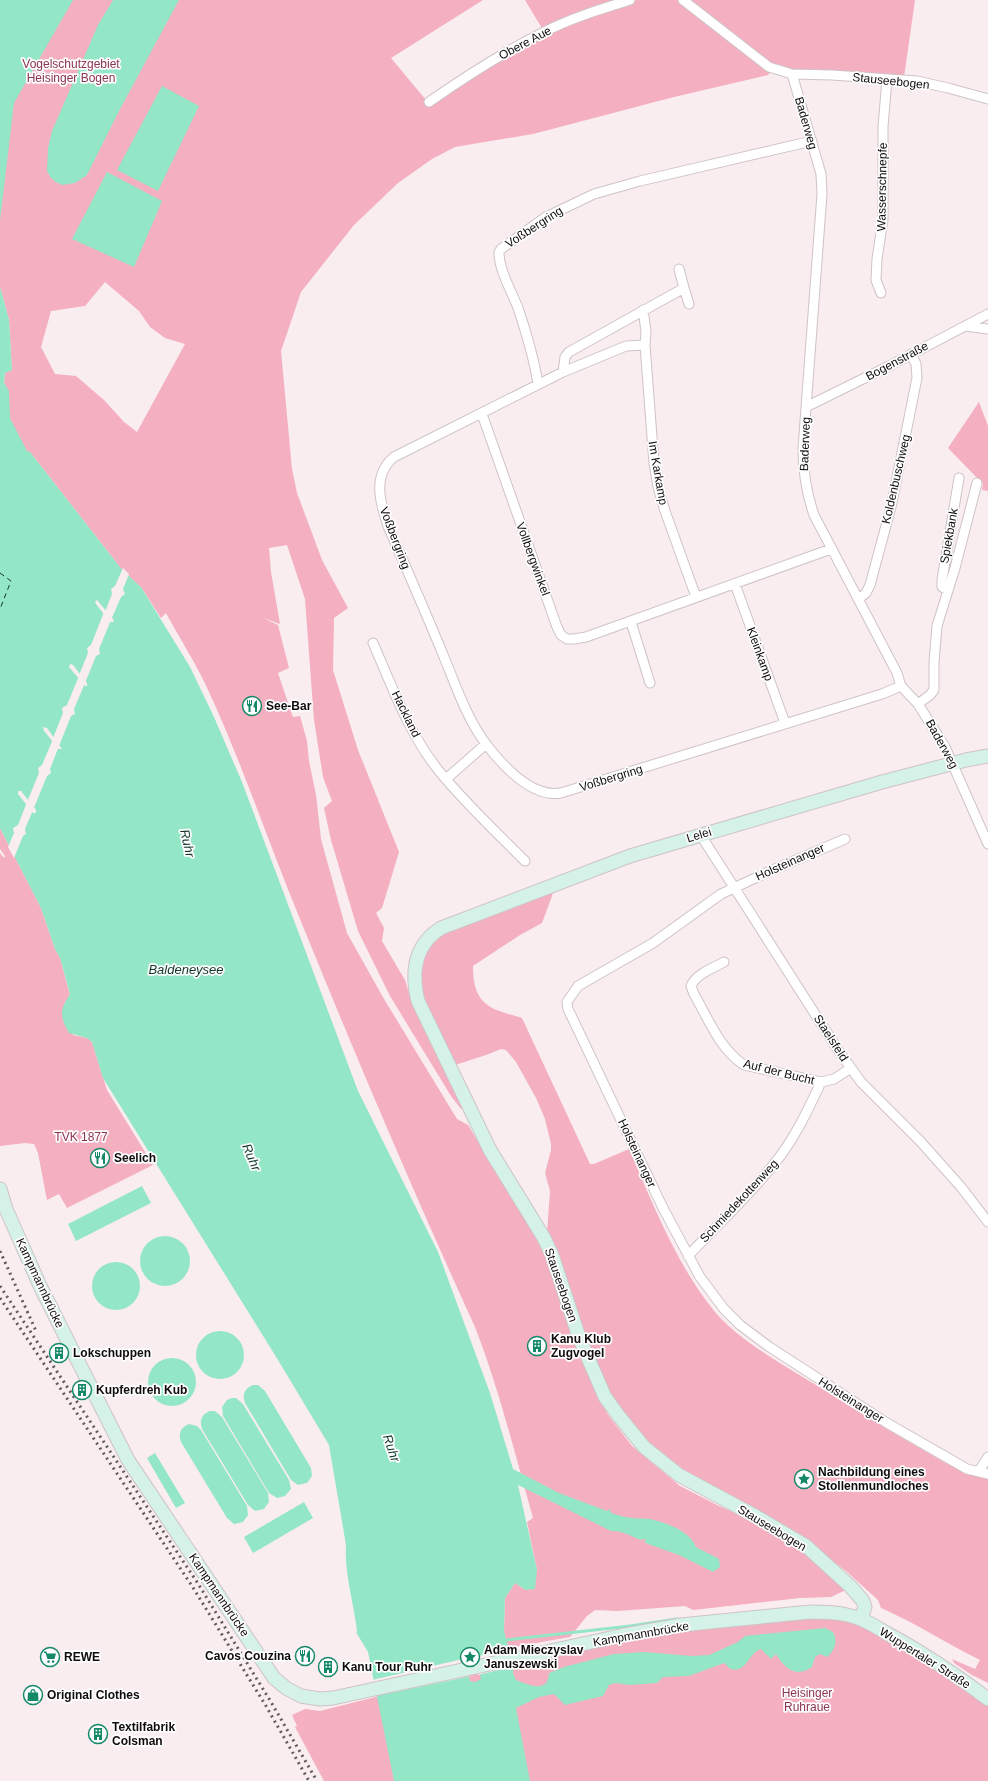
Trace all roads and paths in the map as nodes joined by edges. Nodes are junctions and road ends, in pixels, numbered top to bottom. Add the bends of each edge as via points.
1 (630, 0) edge
2 (683, 0) edge
3 (792, 74) junction
4 (887, 80) junction
5 (988, 99) edge
6 (429, 102) dead end
7 (812, 141) junction
8 (679, 269) dead end
9 (684, 288) junction
10 (881, 293) dead end
11 (689, 304) dead end
12 (643, 310) junction
13 (988, 314) edge
14 (965, 326) junction
15 (988, 329) edge
16 (644, 345) junction
17 (911, 354) junction
18 (563, 372) junction
19 (538, 384) junction
20 (806, 407) junction
21 (482, 414) junction
22 (958, 478) dead end
23 (977, 483) dead end
24 (831, 549) junction
25 (735, 584) junction
26 (948, 590) junction
27 (696, 597) junction
28 (858, 599) junction
29 (631, 622) junction
30 (373, 643) dead end
31 (650, 683) dead end
32 (901, 686) junction
33 (918, 704) junction
34 (785, 723) junction
35 (486, 744) junction
36 (988, 756) edge
37 (953, 763) junction
38 (446, 779) junction
39 (700, 834) junction
40 (845, 838) dead end
41 (988, 844) edge
42 (525, 861) dead end
43 (734, 887) junction
44 (422, 945) joint
45 (724, 962) dead end
46 (851, 1068) junction
47 (821, 1082) junction
48 (0, 1189) edge
49 (988, 1222) edge
50 (688, 1256) junction
51 (988, 1457) edge
52 (984, 1472) edge
53 (861, 1619) junction
54 (988, 1699) edge

1 - 6 street, Obere Aue via 544,32 500,56
2 - 3 street via 769,67
3 - 4 street, Stauseebogen
3 - 7 street, Baderweg
4 - 5 street, Stauseebogen via 917,81
4 - 10 street, Wasserschnepfe via 883,126 883,220 876,280
7 - 19 street, Voßbergring via 594,194 546,217 501,249 500,262 519,312
7 - 20 street, Baderweg via 821,174 822,194
8 - 9 street
9 - 11 street
9 - 12 street
12 - 16 street, Im Karkamp via 646,331
12 - 18 street via 569,352 565,357
13 - 14 street, Bogenstraße
14 - 15 street
14 - 17 street, Bogenstraße
16 - 18 street via 626,346
16 - 27 street, Im Karkamp via 658,487
17 - 20 street, Bogenstraße
17 - 28 street, Koldenbuschweg via 916,364 916,378 891,507 870,585 866,593
18 - 19 street
19 - 21 street, Voßbergring
20 - 24 street, Baderweg via 803,469 807,494
21 - 29 street, Vollbergwinkel via 562,635 567,639 574,639
21 - 35 street, Voßbergring via 394,457 384,466 380,486 388,526 465,706
22 - 26 street, Spiekbank via 942,580 942,587
23 - 26 street, Spiekbank
24 - 25 street, Vollbergwinkel
24 - 28 street, Baderweg
25 - 27 street, Vollbergwinkel
25 - 34 street, Kleinkamp
26 - 33 street, Spiekbank via 937,632 934,690
27 - 29 street, Vollbergwinkel
28 - 32 street, Baderweg via 897,673
29 - 31 street
30 - 38 street, Hackland via 412,729
32 - 33 street, Baderweg
32 - 34 street, Voßbergring
33 - 37 street, Baderweg
34 - 35 street, Voßbergring via 583,787 553,794 539,791 523,781
35 - 38 street
36 - 37 street, Lelei
37 - 39 street, Lelei
37 - 41 street, Baderweg
38 - 42 street, Hackland
39 - 43 street, Staelsfeld
39 - 44 street, Lelei via 630,856 468,916 441,928
40 - 43 street, Holsteinanger
43 - 46 street, Staelsfeld
43 - 50 street, Holsteinanger via 653,943 578,986 567,1002 571,1017
44 - 53 street, Stauseebogen via 416,958 414,978 418,1001 490,1150 544,1238 579,1337 605,1397 633,1435 666,1466 806,1546 851,1587 862,1601 865,1607
45 - 47 street, Auf der Bucht via 699,976 691,986 720,1043 744,1065
46 - 47 street, Auf der Bucht via 834,1079
46 - 49 street, Staelsfeld via 861,1082 920,1141
47 - 50 street, Schmiedekottenweg via 789,1144 775,1163
48 - 53 street, Kampmannbrücke via 6,1209 45,1298 128,1460 274,1678 296,1694 320,1699 333,1698 681,1625 810,1612 827,1612
50 - 52 street, Holsteinanger via 700,1277 740,1326 887,1423 967,1469
51 - 52 street
53 - 54 street, Wuppertaler Straße via 934,1660

